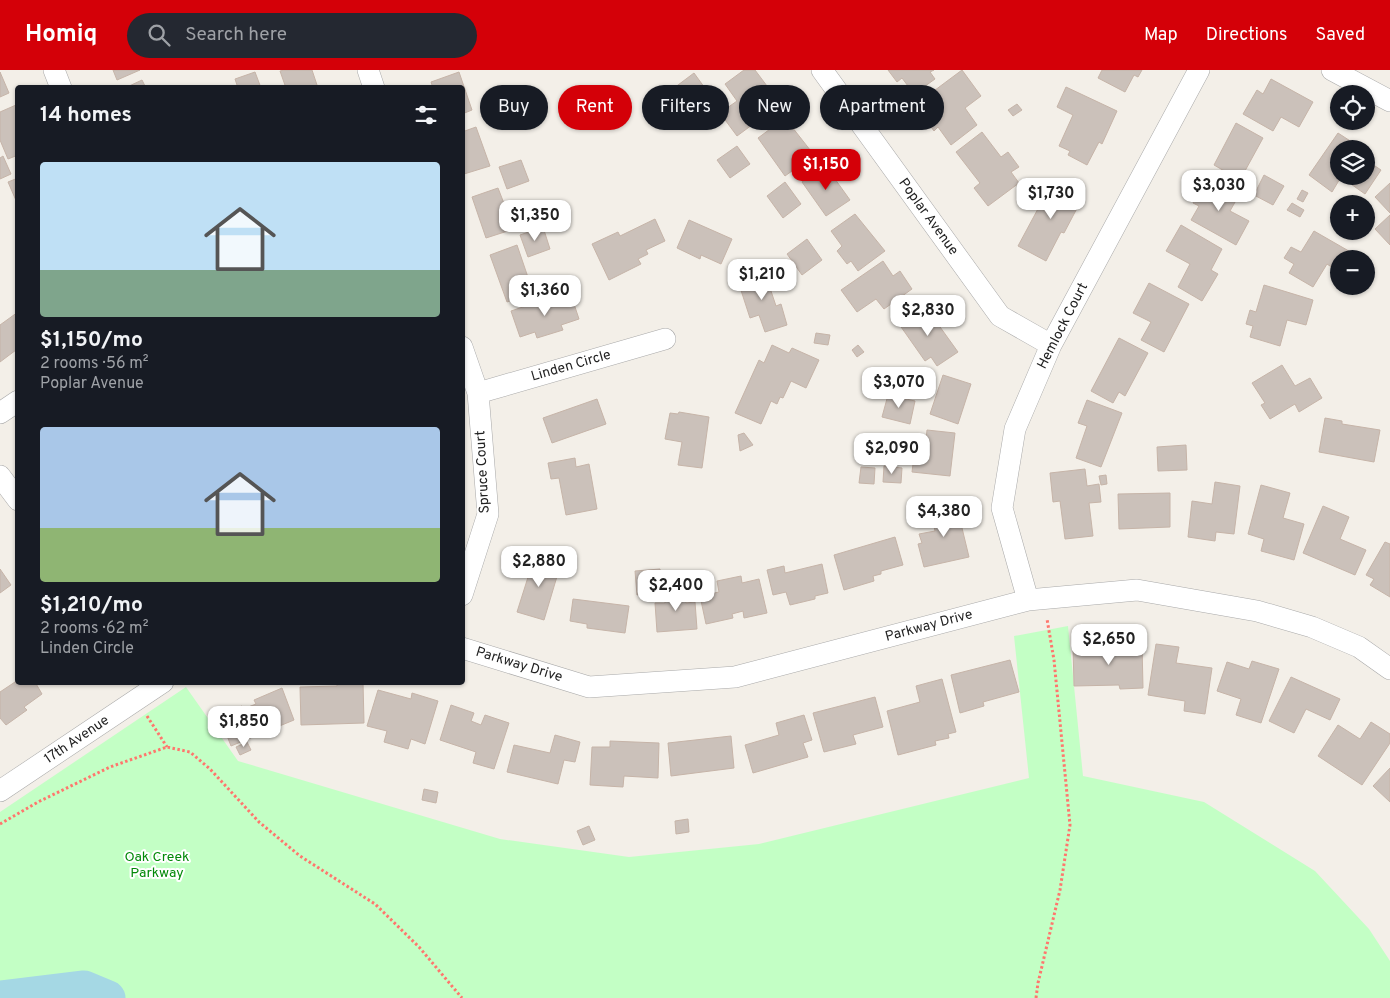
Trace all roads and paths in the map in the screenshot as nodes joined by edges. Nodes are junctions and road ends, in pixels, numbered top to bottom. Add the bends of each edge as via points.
1 (54, 70) edge
2 (368, 70) edge
3 (822, 70) edge
4 (1199, 70) edge
5 (1332, 70) edge
6 (60, 85) edge
7 (373, 85) edge
8 (1390, 101) edge
9 (665, 340) dead end
10 (1051, 345) junction
11 (465, 356) edge
12 (478, 393) junction
13 (15, 403) edge
14 (0, 414) edge
15 (0, 476) edge
16 (15, 496) edge
17 (465, 586) edge
18 (1028, 600) junction
19 (1046, 611) dead end
20 (465, 649) edge
21 (1390, 669) edge
22 (155, 685) edge
23 (147, 716) dead end
24 (167, 748) junction
25 (0, 792) edge
26 (0, 824) edge
27 (462, 998) edge
28 (1036, 998) edge

1 - 6 street
2 - 7 street
3 - 10 street, Poplar Avenue via 1000,316
4 - 10 street, Hemlock Court
5 - 8 street
9 - 12 street, Linden Circle
10 - 18 street, Hemlock Court via 1015,429 1002,508
11 - 12 street, Spruce Court
12 - 17 street, Spruce Court via 488,514
13 - 14 street
15 - 16 street
18 - 20 street, Parkway Drive via 735,677 589,687
18 - 21 street, Parkway Drive via 1137,590 1258,611 1312,627 1359,647
19 - 28 path via 1070,824 1060,890
22 - 25 street, 17th Avenue
23 - 24 path
24 - 26 path via 110,767
24 - 27 path via 190,752 259,822 300,856 375,904 419,947

